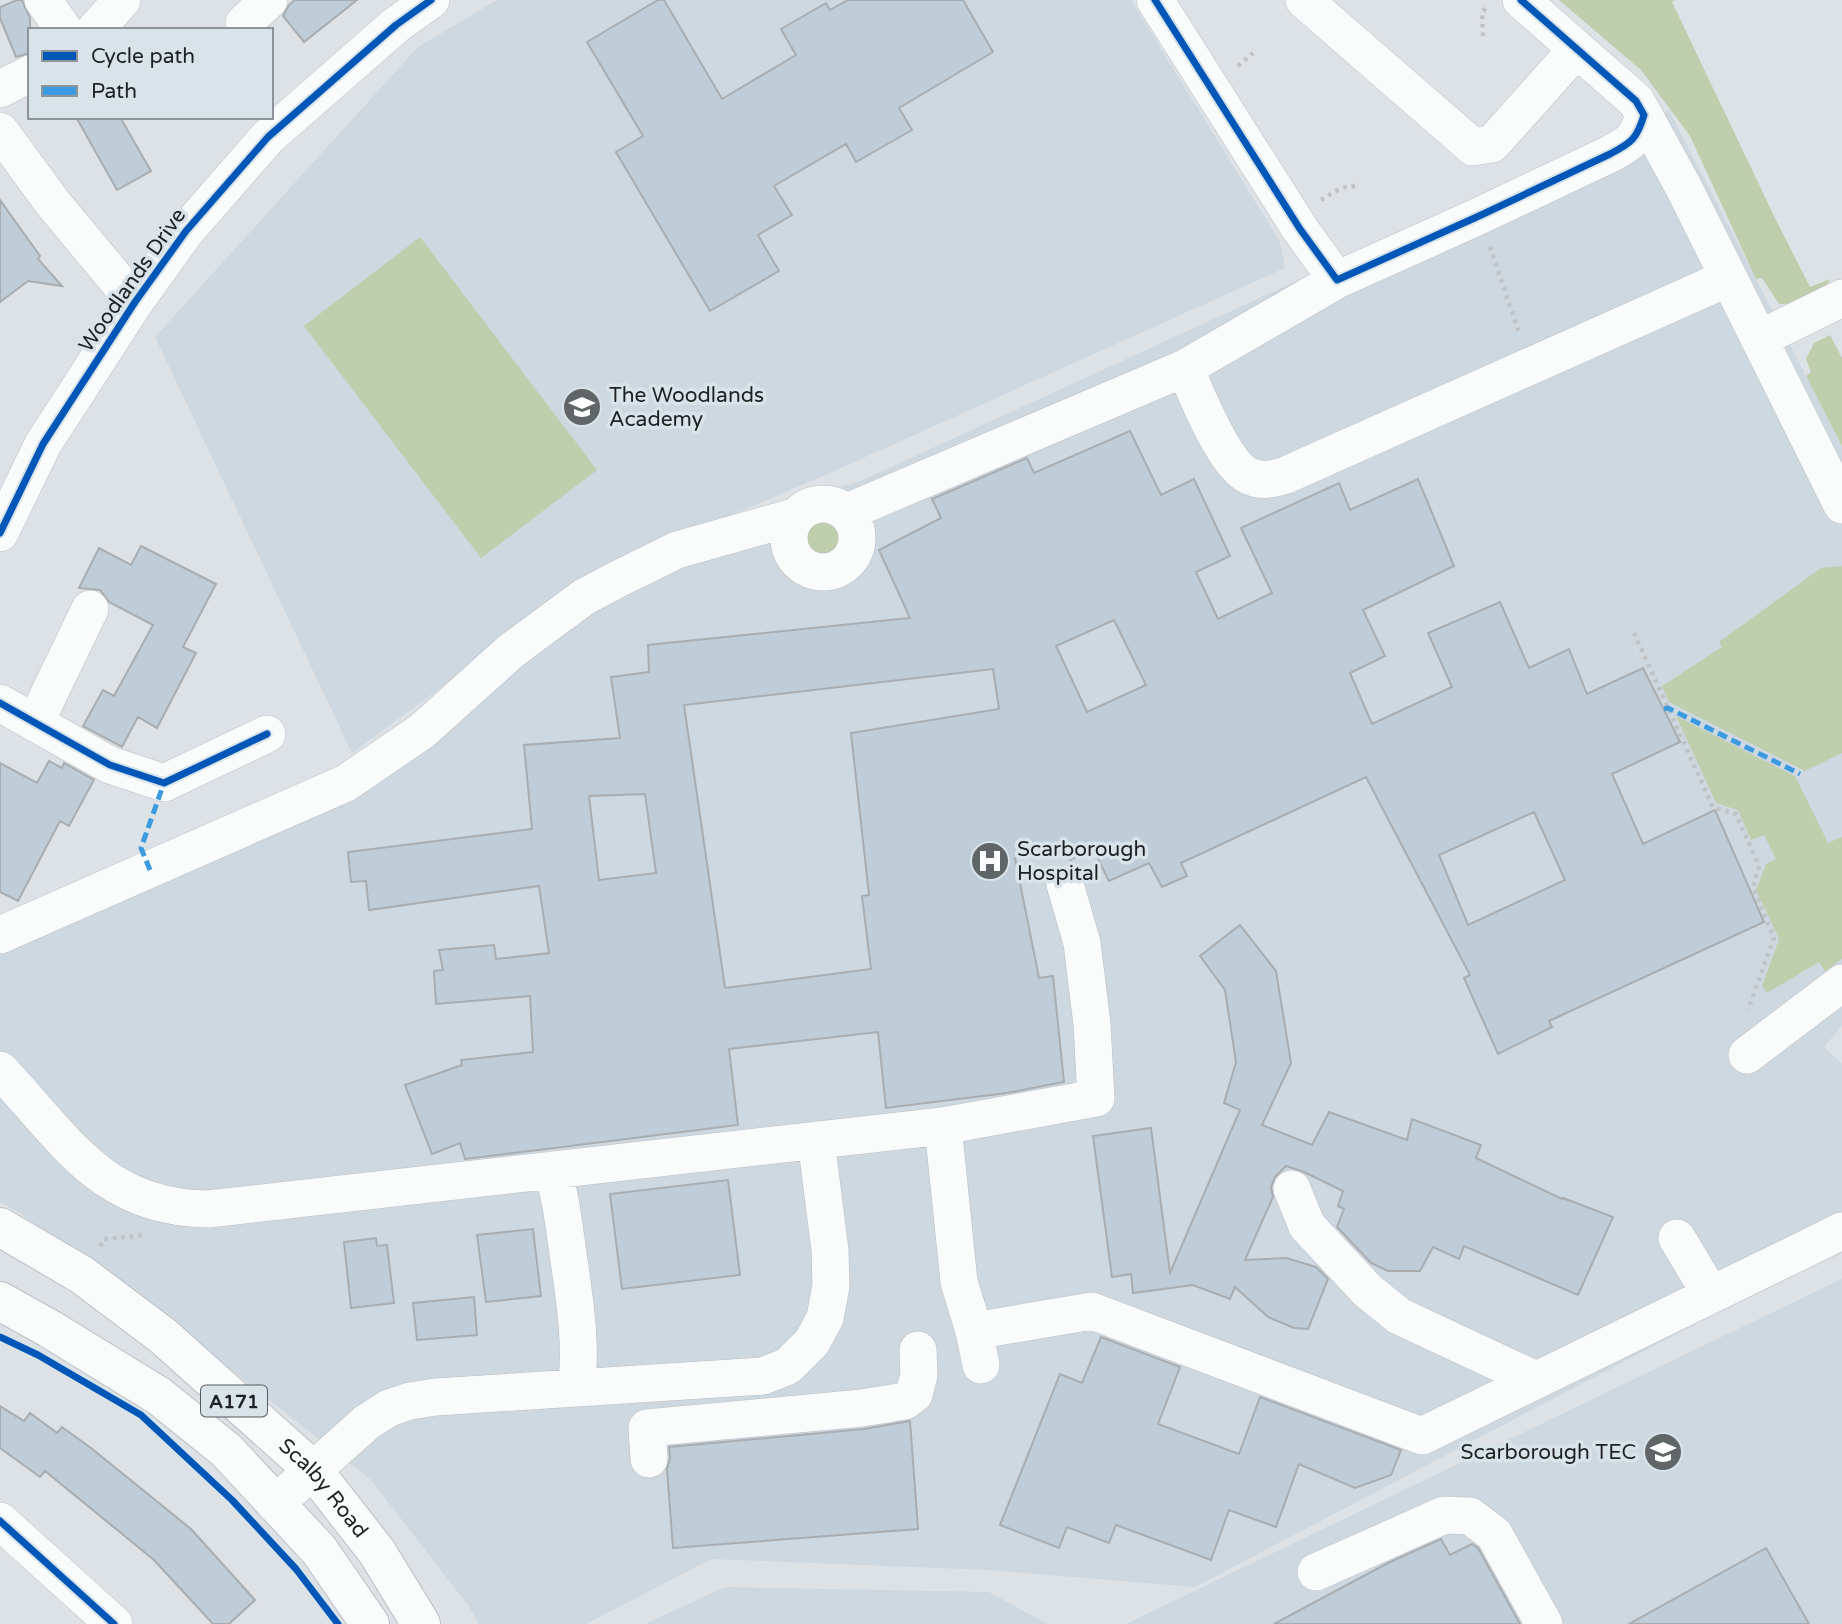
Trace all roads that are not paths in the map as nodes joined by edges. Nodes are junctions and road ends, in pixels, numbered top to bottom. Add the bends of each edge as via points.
1 (43, 0) edge
2 (122, 0) edge
3 (431, 0) edge
4 (1155, 0) edge
5 (1304, 0) edge
6 (1521, 0) edge
7 (63, 28) edge
8 (97, 28) edge
9 (1577, 49) junction
10 (28, 75) edge
11 (0, 89) edge
12 (1644, 115) junction
13 (0, 133) edge
14 (1728, 278) junction
15 (1337, 280) junction
16 (1842, 298) edge
17 (135, 302) junction
18 (1759, 339) junction
19 (1185, 368) junction
20 (1842, 505) edge
21 (847, 512) junction
22 (797, 516) junction
23 (0, 533) edge
24 (90, 609) dead end
25 (0, 703) edge
26 (35, 723) junction
27 (267, 734) dead end
28 (1065, 884) dead end
29 (0, 935) edge
30 (1842, 983) edge
31 (1747, 1055) dead end
32 (0, 1070) edge
33 (943, 1126) junction
34 (816, 1140) junction
35 (552, 1170) junction
36 (1292, 1189) dead end
37 (0, 1227) edge
38 (1842, 1231) edge
39 (1677, 1238) dead end
40 (1712, 1295) junction
41 (0, 1301) edge
42 (918, 1350) dead end
43 (1536, 1380) junction
44 (576, 1388) junction
45 (649, 1458) dead end
46 (313, 1470) junction
47 (275, 1504) junction
48 (0, 1521) edge
49 (1316, 1572) dead end
50 (114, 1624) edge
51 (370, 1624) edge
52 (421, 1624) edge
53 (1544, 1624) edge

1 - 7 street
2 - 8 street
3 - 17 street, Woodlands Drive via 268,136 186,231
4 - 15 street
5 - 9 street via 1473,147 1492,144
6 - 9 street
9 - 12 street via 1636,101
10 - 11 street
12 - 14 street
12 - 15 street via 1639,133 1629,144
13 - 17 street
14 - 18 street
14 - 19 street via 1269,480 1247,475 1226,453
15 - 19 street
16 - 18 street
17 - 23 street, Woodlands Drive via 43,444
18 - 20 street
19 - 21 street
21 - 22 street via 825,503 809,506
21 - 22 street via 858,538 854,555 839,569 827,572 801,565 791,551 788,539
22 - 29 street via 677,550 620,578 584,597 512,651 422,731 346,783
24 - 26 street
25 - 26 street
26 - 27 street via 110,765 164,783
28 - 33 street via 1082,943 1096,1098
30 - 31 street
32 - 35 street via 65,1144 112,1184 169,1206 208,1209
33 - 34 street
33 - 43 street via 959,1282 977,1348 1092,1311 1422,1436
34 - 35 street
34 - 44 street via 831,1286 825,1318 812,1342 789,1366 763,1376
35 - 44 street via 572,1283 579,1369
36 - 43 street via 1307,1227 1368,1291 1399,1316
37 - 46 highway, Scalby Road / A171 via 82,1275 163,1336
38 - 40 street
39 - 40 street
40 - 43 street
41 - 47 highway, Scalby Road / A171 via 159,1396 226,1450
42 - 45 street via 919,1376 914,1394 905,1401 647,1428
44 - 46 street via 410,1401 367,1422
46 - 47 street
46 - 52 highway, Scalby Road / A171 via 377,1552
47 - 51 highway, Scalby Road / A171 via 319,1550
48 - 50 street
49 - 53 street via 1444,1515 1470,1516 1493,1534

